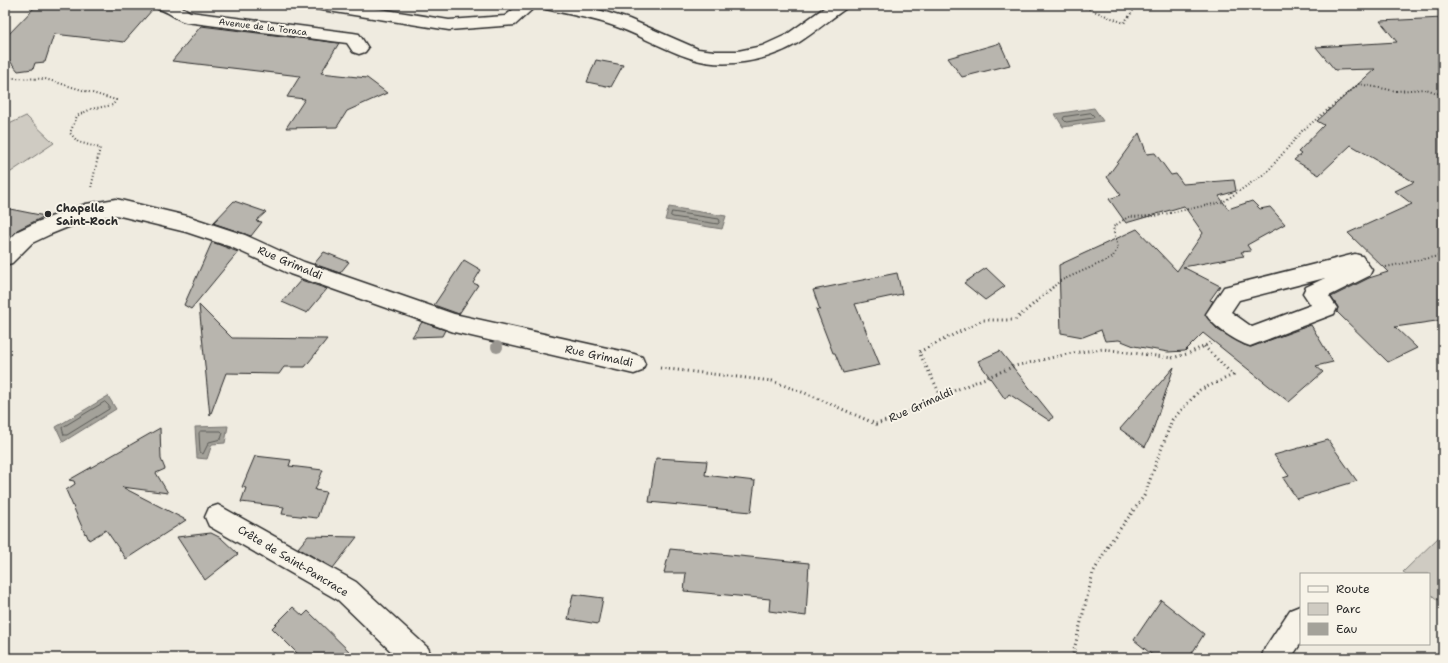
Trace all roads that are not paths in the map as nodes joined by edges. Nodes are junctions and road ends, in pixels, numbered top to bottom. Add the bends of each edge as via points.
1 (164, 5) edge
2 (322, 5) edge
3 (529, 5) edge
4 (552, 5) edge
5 (839, 5) edge
6 (359, 48) dead end
7 (5, 257) edge
8 (1355, 262) joint
9 (634, 364) road end
10 (218, 517) dead end
11 (1300, 620) dead end
12 (418, 658) edge
13 (1275, 658) edge

1 - 6 main road, Avenue de la Toraca via 186,17 353,38
2 - 3 main road via 449,25 509,21
4 - 5 main road via 623,23 695,54 738,57 767,51 792,39
7 - 9 main road, Rue Grimaldi via 25,237 44,228 86,212 116,207 187,224 238,241 297,268 454,323
8 - 8 main road via 1232,293 1217,314 1250,337 1326,308 1314,293 1362,270
10 - 12 main road, Crête de Saint-Pancrace via 346,591
11 - 13 main road

